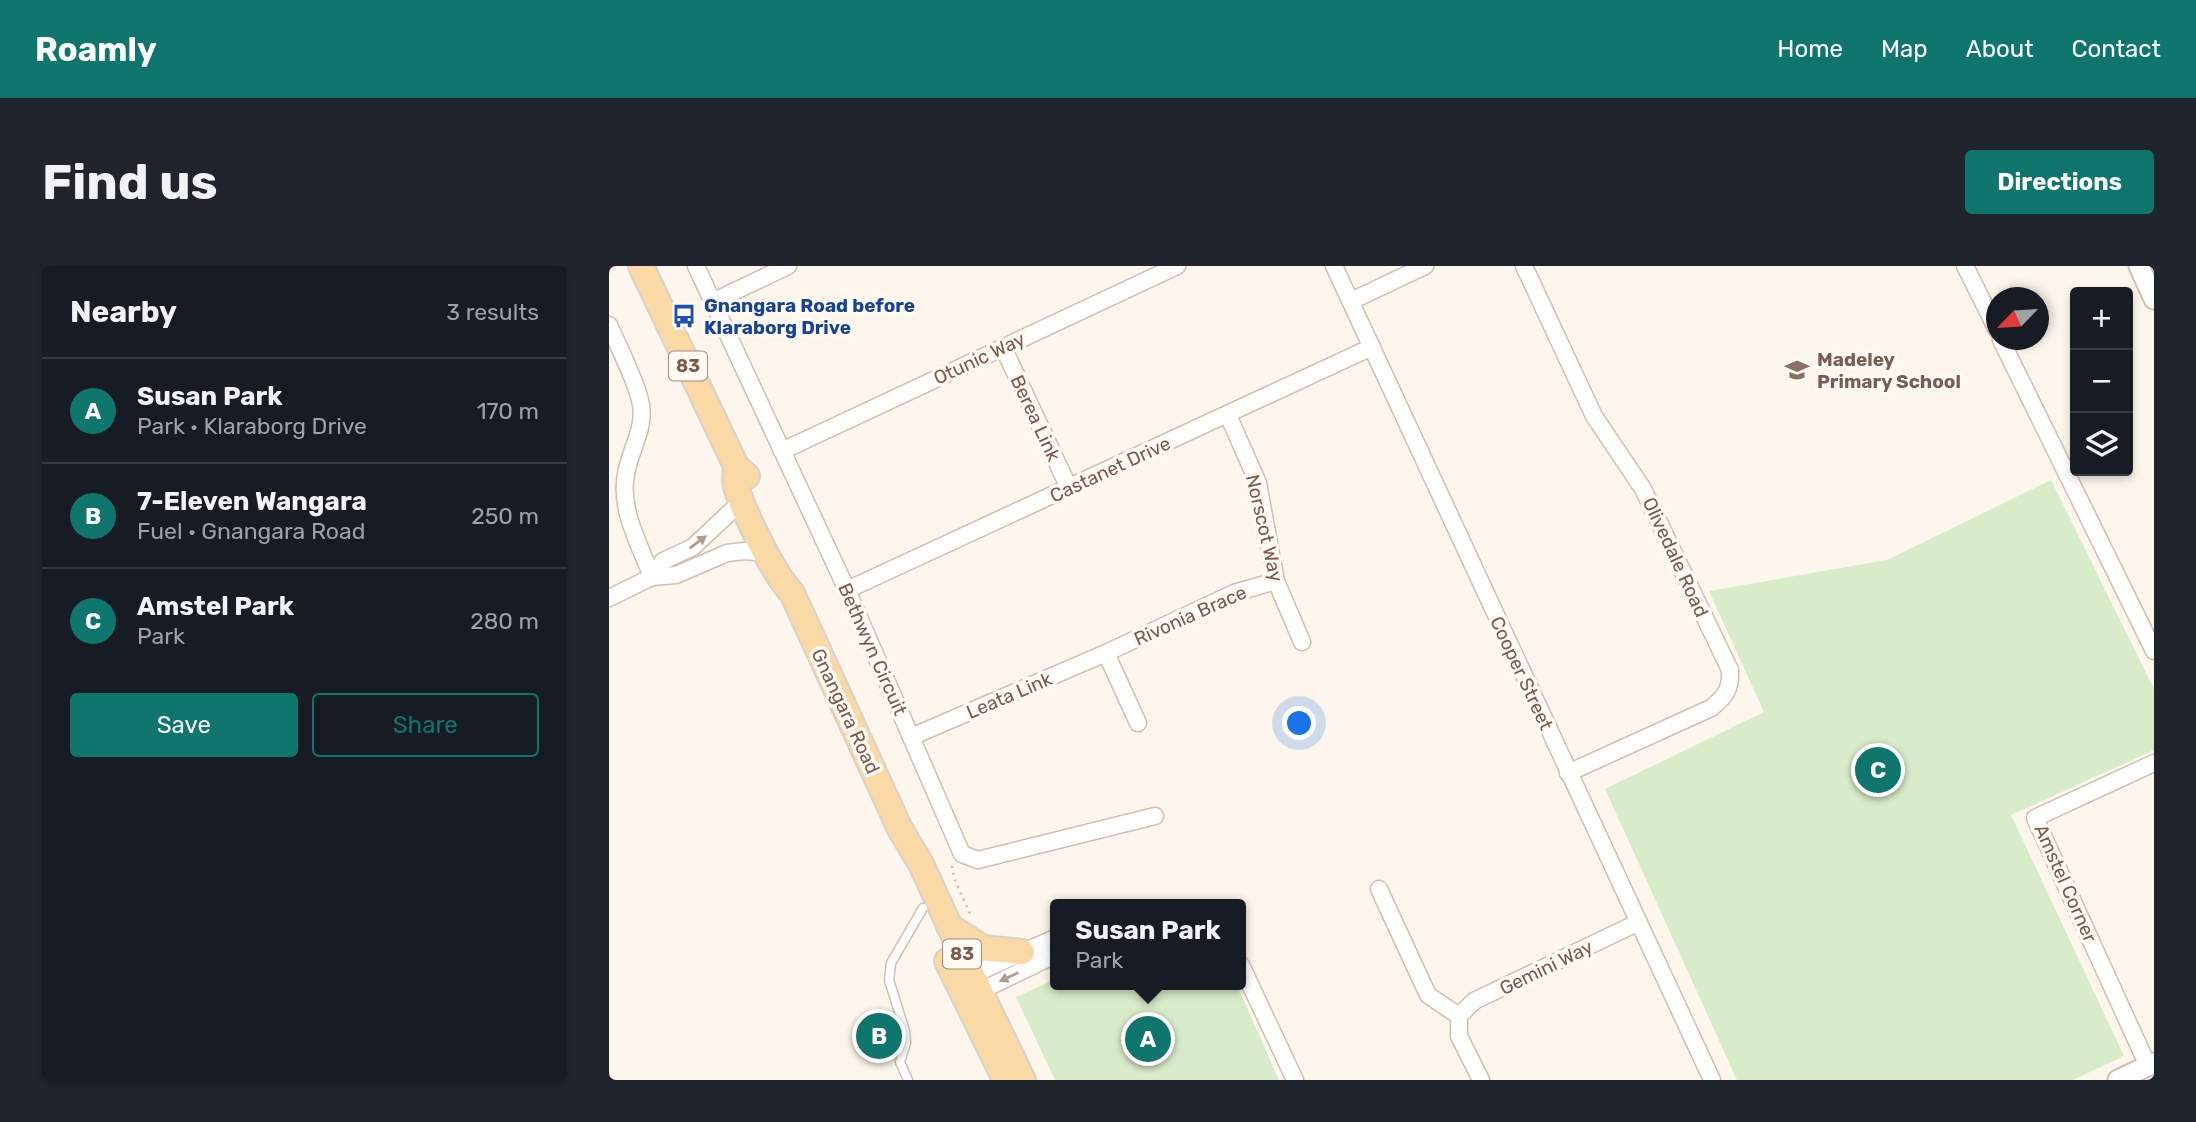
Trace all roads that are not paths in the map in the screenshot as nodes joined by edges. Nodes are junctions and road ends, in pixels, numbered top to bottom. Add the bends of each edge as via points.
1 (641, 266) edge
2 (695, 266) edge
3 (788, 266) edge
4 (1136, 266) edge
5 (1177, 266) edge
6 (1334, 266) edge
7 (1425, 266) edge
8 (1524, 266) edge
9 (1965, 266) edge
10 (2139, 266) edge
11 (1143, 282) junction
12 (2154, 299) edge
13 (1351, 301) junction
14 (712, 302) junction
15 (1986, 308) edge
16 (609, 325) edge
17 (1003, 347) junction
18 (1372, 347) junction
19 (2006, 350) edge
20 (1228, 415) junction
21 (782, 451) junction
22 (736, 466) junction
23 (1069, 488) junction
24 (742, 502) junction
25 (766, 553) junction
26 (652, 578) junction
27 (1276, 581) junction
28 (847, 590) junction
29 (792, 593) junction
30 (609, 598) edge
31 (1302, 642) dead end
32 (2154, 651) edge
33 (1106, 653) junction
34 (1138, 723) dead end
35 (911, 737) junction
36 (2154, 763) edge
37 (1568, 772) junction
38 (1155, 816) dead end
39 (900, 829) junction
40 (1379, 890) dead end
41 (923, 908) junction
42 (1637, 923) junction
43 (949, 925) junction
44 (1050, 940) edge
45 (1022, 952) junction
46 (1050, 957) edge
47 (1246, 976) edge
48 (968, 987) junction
49 (1459, 1016) junction
50 (2151, 1065) edge
51 (908, 1080) edge
52 (1005, 1080) edge
53 (1023, 1080) edge
54 (1295, 1080) edge
55 (1481, 1080) edge
56 (1712, 1080) edge
57 (2118, 1080) edge

1 - 22 main road, Gnangara Road / 83
2 - 14 street, Bethwyn Circuit
3 - 14 street
4 - 11 street
5 - 11 street, Otunic Way
6 - 13 street, Cooper Street
7 - 13 street
8 - 37 street, Olivedale Road via 1594,416 1643,489 1730,670 1731,687 1711,708
9 - 15 street
10 - 12 street
11 - 17 street, Otunic Way
13 - 18 street, Cooper Street
14 - 21 street, Bethwyn Circuit
16 - 26 street via 641,401 624,495
17 - 21 street, Otunic Way
17 - 23 street, Berea Link
18 - 20 street, Castanet Drive
18 - 37 street, Cooper Street
19 - 32 street
20 - 23 street, Castanet Drive
20 - 27 street, Norscot Way via 1258,483
21 - 28 street, Bethwyn Circuit
22 - 24 main road, Gnangara Road / 83 via 735,484
22 - 29 main road, Gnangara Road / 83 via 747,477 791,572
23 - 28 street, Castanet Drive
24 - 25 main road, Gnangara Road / 83
26 -> 24 street via 663,561 693,548
25 - 26 street via 727,553 676,575
25 - 29 main road, Gnangara Road / 83
26 - 30 street
27 - 31 street, Norscot Way
27 - 33 street, Rivonia Brace via 1234,593
28 - 35 street, Bethwyn Circuit
29 - 39 main road, Gnangara Road / 83
33 - 34 street
33 - 35 street, Leata Link
35 - 38 street, Bethwyn Circuit via 962,854 978,860
36 - 50 street, Amstel Corner via 2035,818
37 - 42 street, Cooper Street
39 - 41 main road, Gnangara Road / 83 via 907,868
39 - 43 main road, Gnangara Road / 83
40 - 49 street via 1428,995
41 - 48 main road, Gnangara Road / 83
41 - 51 lane via 891,963 889,980 905,1031 900,1062
42 - 49 street, Gemini Way via 1474,1001
42 - 56 street, Cooper Street
43 - 45 main road via 983,948
43 - 48 main road, Gnangara Road / 83
44 - 45 street
45 - 48 street
46 -> 48 street
47 - 54 street
48 - 52 main road, Gnangara Road / 83
48 - 53 main road, Gnangara Road / 83
49 - 55 street via 1459,1036
50 - 57 street

